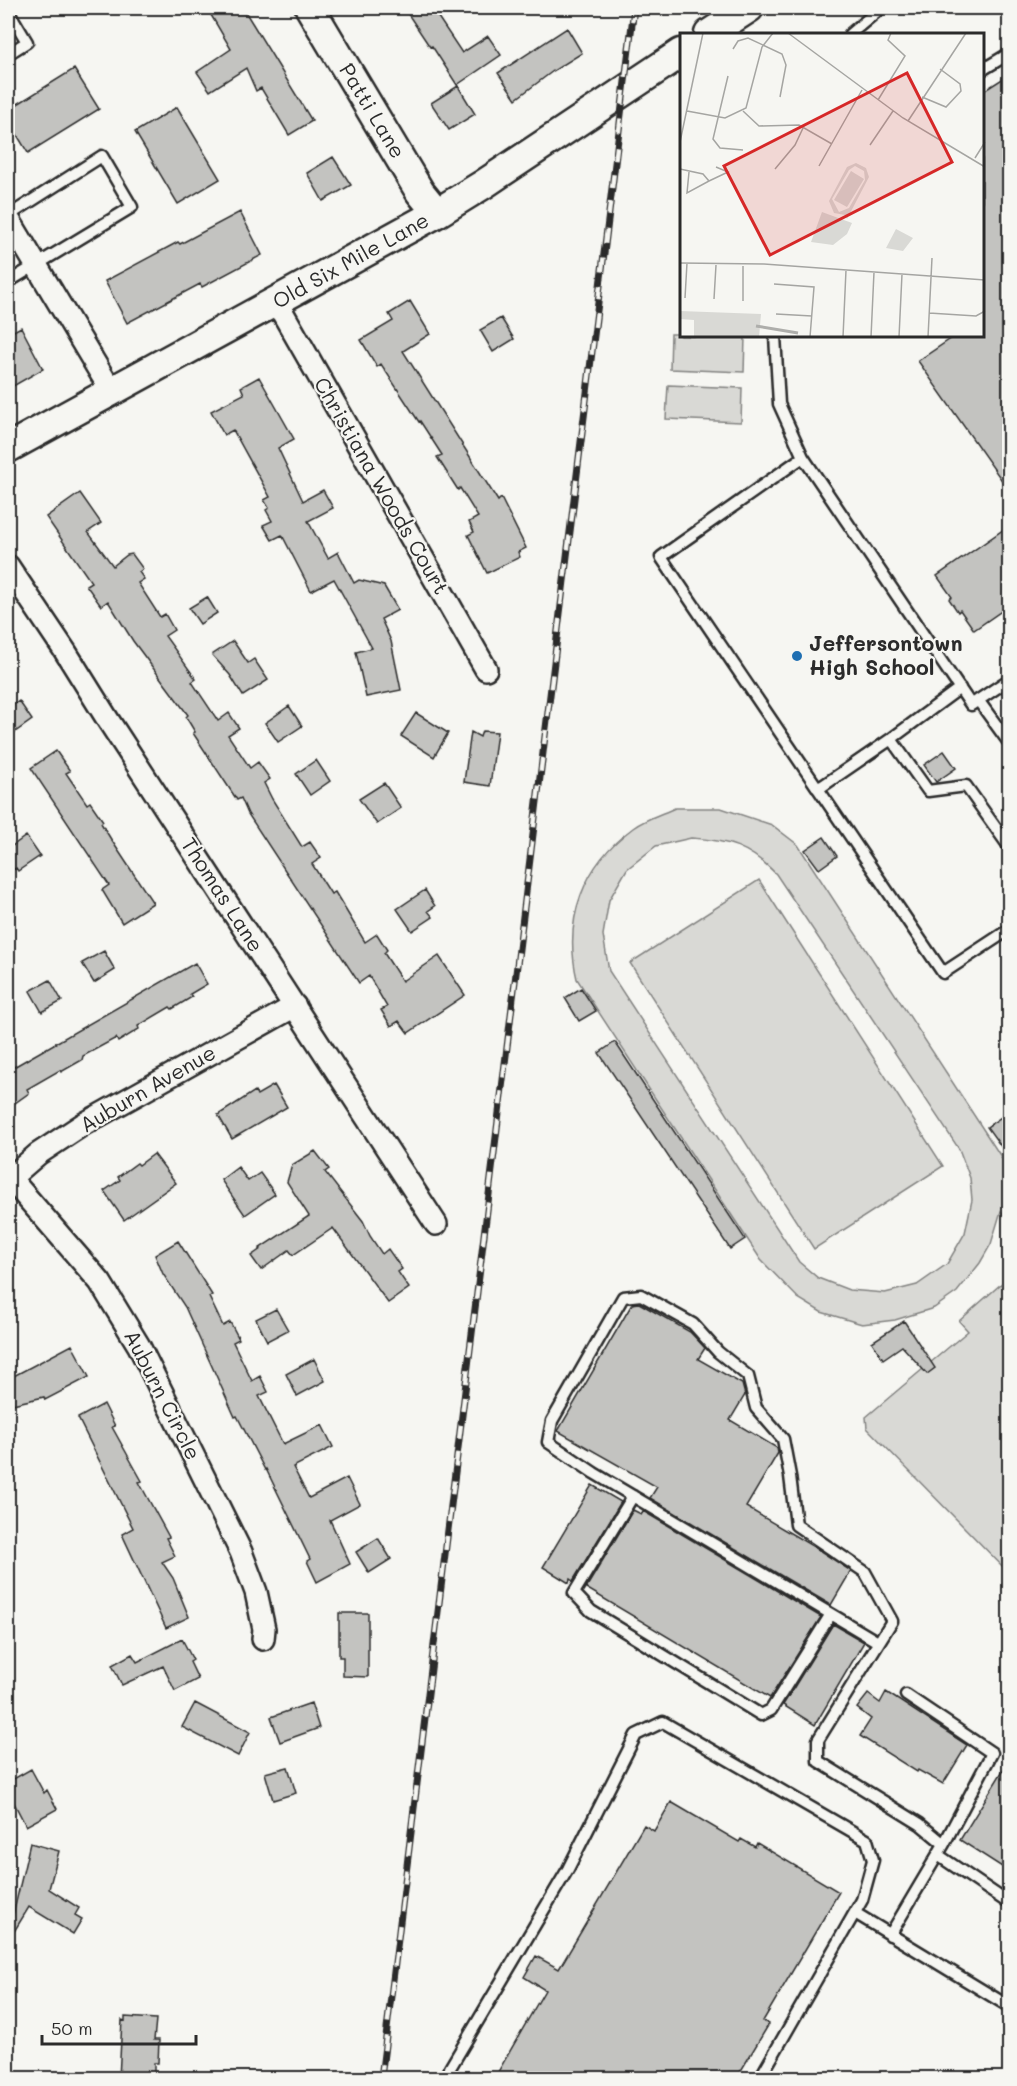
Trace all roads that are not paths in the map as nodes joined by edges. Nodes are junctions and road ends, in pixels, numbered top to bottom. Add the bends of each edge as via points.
1 (310, 8) edge
2 (749, 8) edge
3 (881, 8) edge
4 (8, 9) edge
5 (711, 33) edge
6 (851, 33) edge
7 (1010, 53) edge
8 (8, 54) edge
9 (680, 54) edge
10 (984, 69) edge
11 (437, 213) junction
12 (8, 217) edge
13 (36, 266) junction
14 (8, 282) edge
15 (277, 303) junction
16 (775, 338) edge
17 (112, 392) junction
18 (8, 448) edge
19 (803, 457) junction
20 (8, 566) edge
21 (486, 669) dead end
22 (1010, 679) edge
23 (960, 688) junction
24 (978, 700) junction
25 (891, 739) junction
26 (1010, 744) edge
27 (818, 789) junction
28 (1010, 848) edge
29 (1010, 929) edge
30 (295, 1006) junction
31 (9, 1179) edge
32 (436, 1224) dead end
33 (633, 1496) junction
34 (831, 1614) junction
35 (263, 1639) dead end
36 (878, 1642) junction
37 (906, 1695) dead end
38 (944, 1844) junction
39 (938, 1854) junction
40 (1010, 1904) edge
41 (855, 1913) junction
42 (890, 1935) junction
43 (1010, 2007) edge
44 (448, 2079) edge
45 (760, 2079) edge

1 - 11 street, Patti Lane via 420,192
2 - 5 street
3 - 6 lane
4 - 8 lane via 27,42
7 - 10 lane
9 - 11 street, Old Six Mile Lane
11 - 15 street, Old Six Mile Lane
12 - 13 street
12 - 13 lane via 102,156 132,207
13 - 14 lane
13 - 17 street
15 - 17 street, Old Six Mile Lane
15 - 21 street, Christiana Woods Court
16 - 19 lane via 779,404
17 - 18 street, Old Six Mile Lane
19 - 23 lane
19 - 27 lane via 661,557
20 - 30 street, Thomas Lane
22 - 24 lane
23 - 24 lane via 971,705
23 - 25 lane
24 - 26 lane
25 - 27 lane
25 - 28 lane via 928,791 966,786
27 - 29 lane via 943,973
30 - 31 street, Auburn Avenue via 82,1125
30 - 32 street, Thomas Lane
31 - 35 street, Auburn Circle via 100,1282 139,1346 241,1552 256,1592
33 - 34 lane
33 - 34 lane via 574,1593 591,1611 713,1687 760,1715 771,1710
33 - 36 lane via 548,1442 552,1421 623,1297 641,1295 693,1324 718,1352 748,1376 756,1408 783,1439 796,1525 865,1572 891,1620
34 - 36 lane
36 - 38 lane via 818,1740 818,1761 920,1824
37 - 38 lane via 992,1753
38 - 39 lane
39 - 40 lane
39 - 42 lane
41 - 42 lane
41 - 44 lane via 873,1860 867,1840 663,1722 636,1735 568,1869 450,2068
41 - 45 lane
42 - 43 lane

